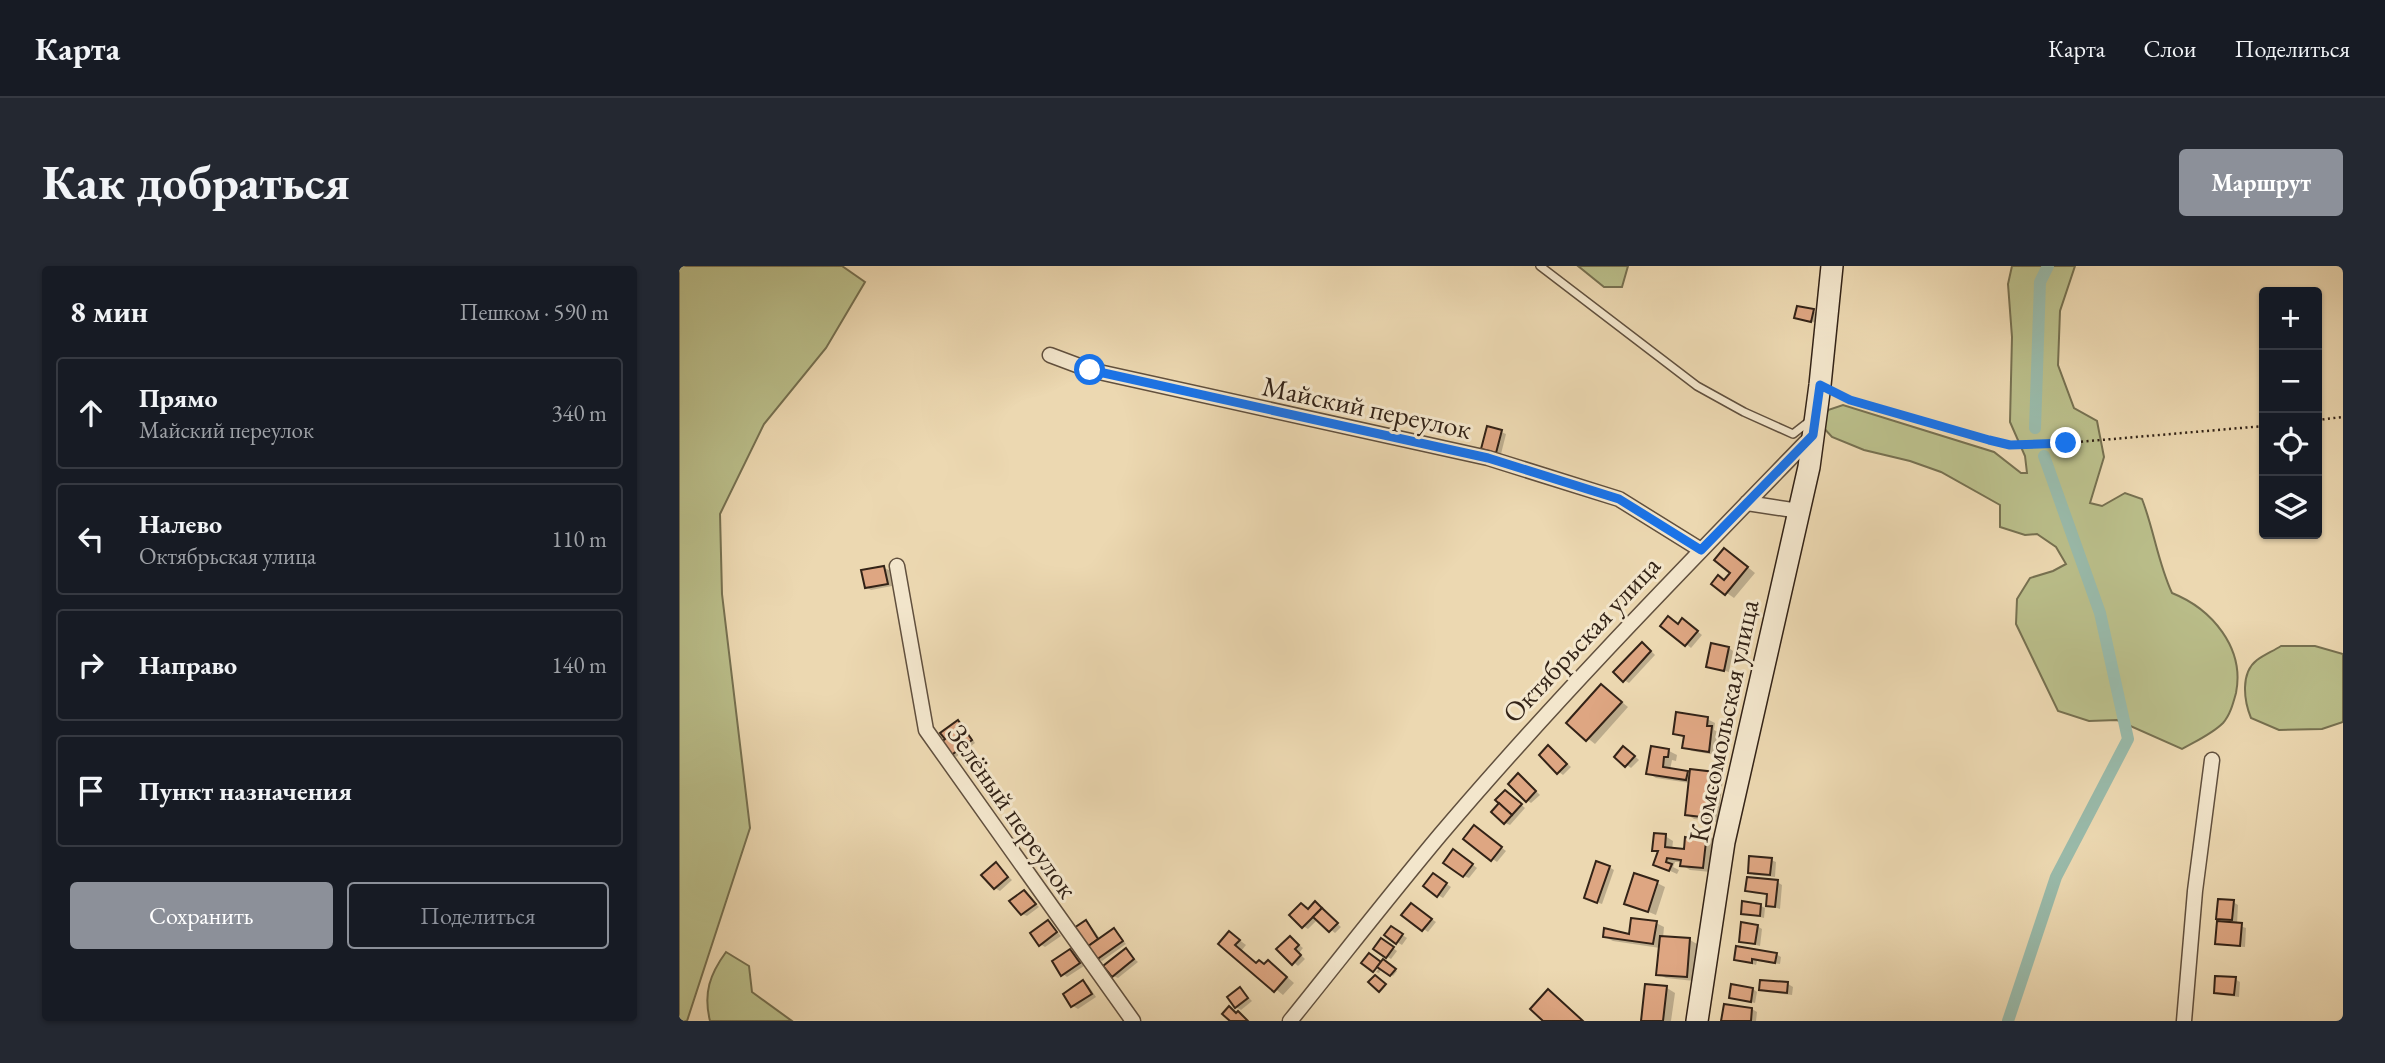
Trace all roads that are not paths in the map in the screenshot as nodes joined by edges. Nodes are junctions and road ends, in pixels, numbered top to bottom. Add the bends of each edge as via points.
1 (1540, 266) edge
2 (1832, 266) edge
3 (1050, 355) dead end
4 (1807, 428) junction
5 (1747, 503) junction
6 (1799, 511) junction
7 (1701, 550) junction
8 (897, 566) dead end
9 (2212, 760) dead end
10 (1133, 1021) edge
11 (1290, 1021) edge
12 (1697, 1021) edge
13 (2184, 1021) edge

1 - 4 lane via 1697,386 1744,412
2 - 4 street via 1820,385
3 - 7 street, Майский переулок via 1090,370 1488,458 1619,499
4 - 5 street, Октябрьская улица via 1797,452
4 - 6 street, Комсомольская улица
5 - 6 street
5 - 7 street, Октябрьская улица
6 - 12 street, Комсомольская улица via 1724,842
7 - 11 street, Октябрьская улица via 1440,835
8 - 10 street, Зелёный переулок via 926,730
9 - 13 street

